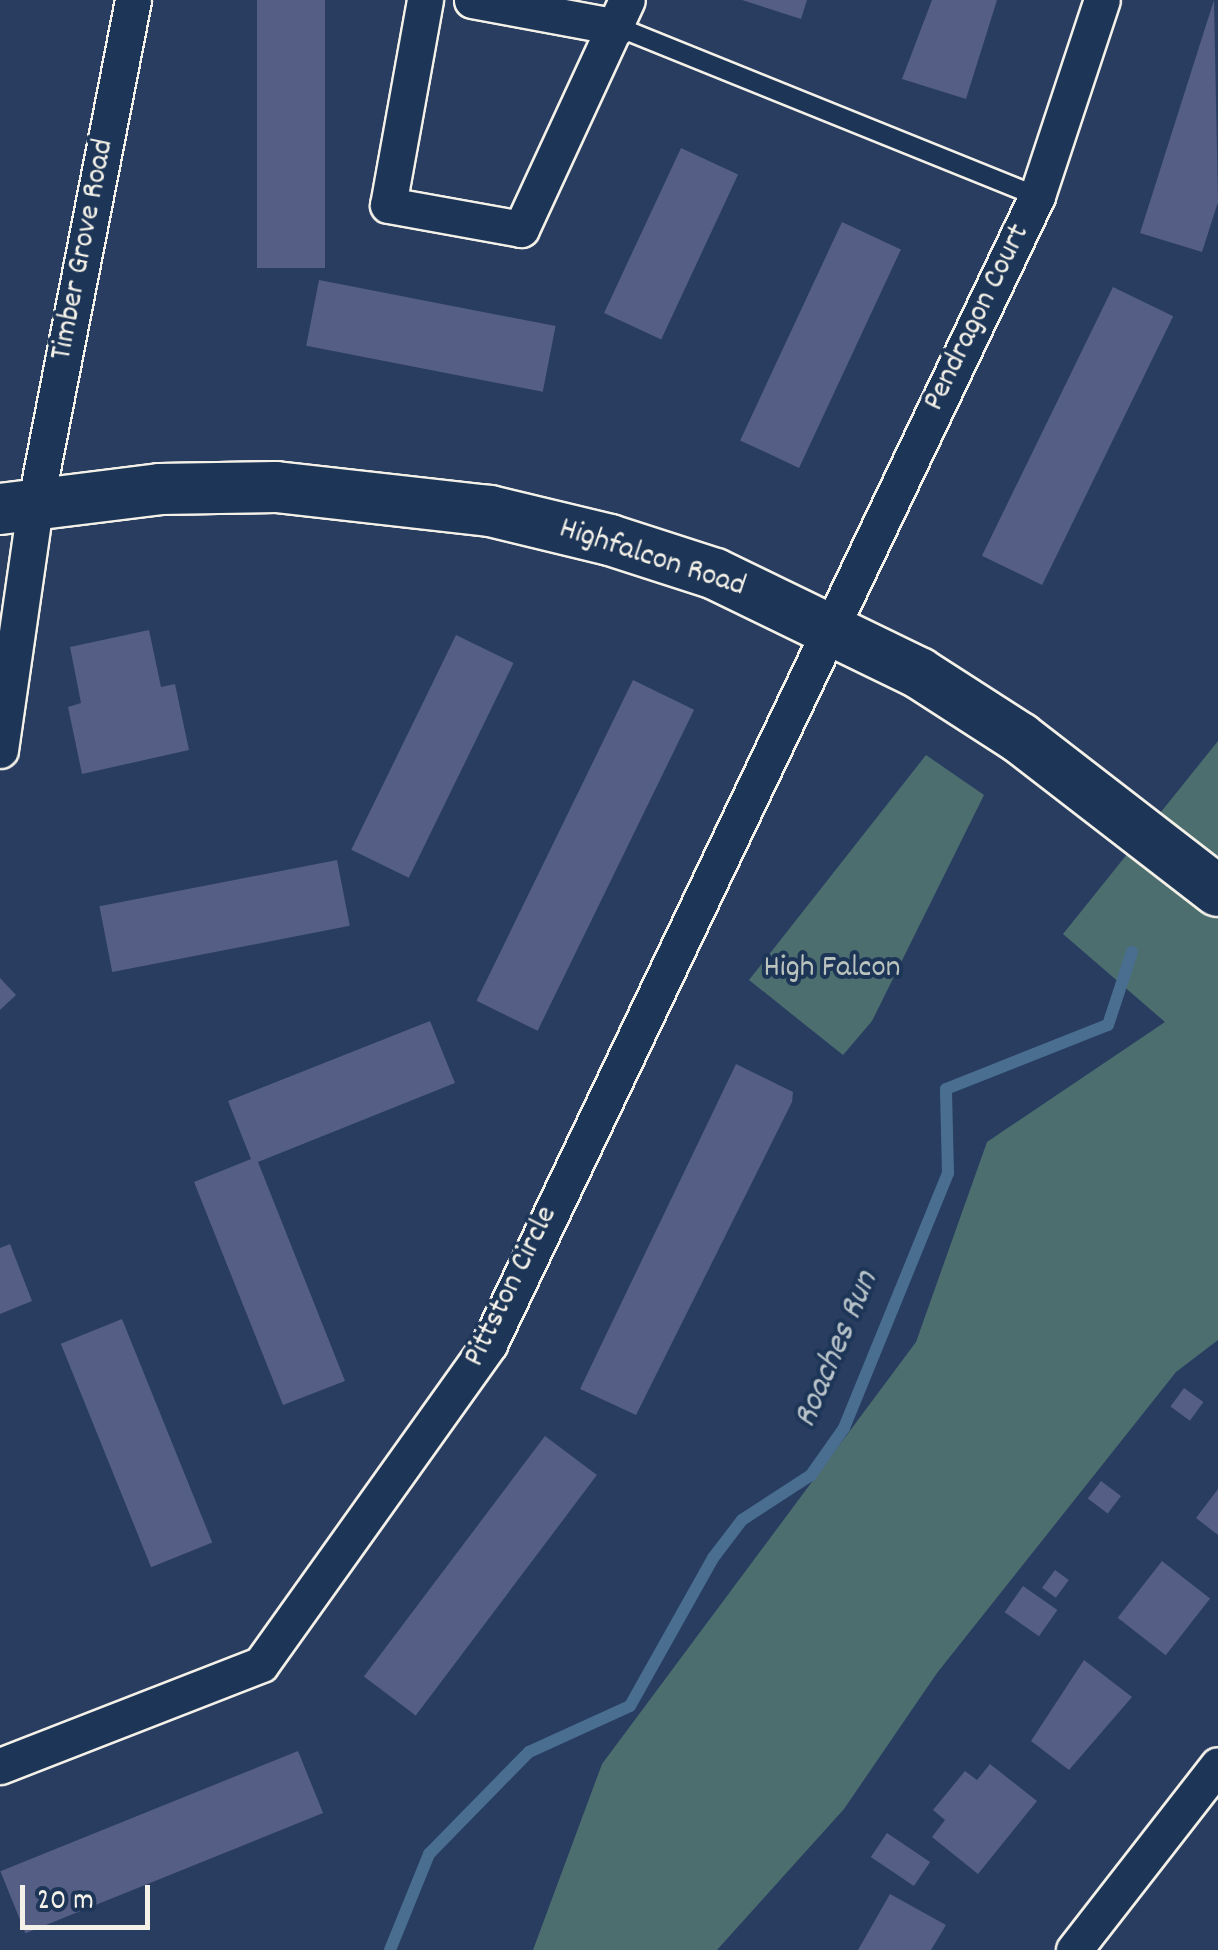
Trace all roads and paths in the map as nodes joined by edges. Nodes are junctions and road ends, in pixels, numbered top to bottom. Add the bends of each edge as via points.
1 (133, 0) edge
2 (426, 0) edge
3 (472, 0) edge
4 (1102, 0) edge
5 (623, 14) edge
6 (1037, 196) junction
7 (18, 504) edge
8 (828, 625) junction
9 (0, 750) edge
10 (1218, 891) edge
11 (1218, 1764) edge
12 (0, 1766) edge
13 (1074, 1950) edge

1 - 7 street, Timber Grove Road
2 - 5 street via 388,205 521,230
3 - 5 street
4 - 6 street, Pendragon Court
5 - 6 lane
6 - 8 street, Pendragon Court
7 - 8 street, Highfalcon Road via 276,487 490,511 716,574
7 - 9 street
8 - 10 street, Highfalcon Road via 1020,738
8 - 12 street, Pittston Circle via 489,1344 443,1415 261,1664
11 - 13 street

